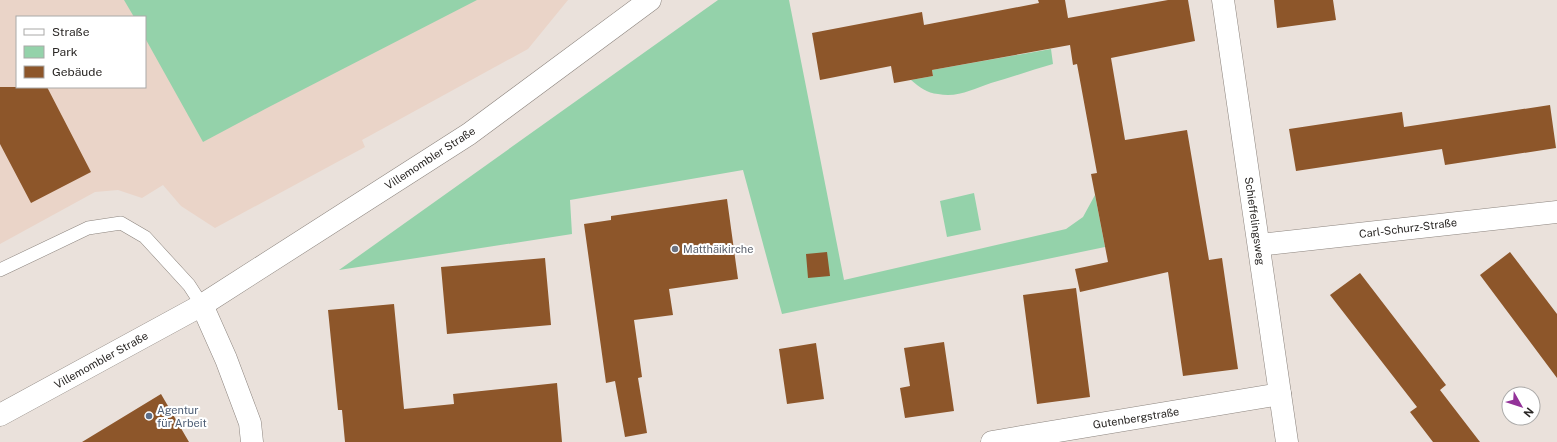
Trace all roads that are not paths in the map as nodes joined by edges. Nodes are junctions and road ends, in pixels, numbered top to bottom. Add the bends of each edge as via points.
1 (650, 0) edge
2 (1223, 0) edge
3 (1557, 212) edge
4 (1259, 245) junction
5 (0, 270) edge
6 (202, 305) junction
7 (1280, 394) junction
8 (2, 414) edge
9 (252, 442) edge
10 (992, 442) edge
11 (1287, 442) edge

1 - 6 street, Villemombler Straße via 469,134
2 - 4 street, Schieffelingsweg
3 - 4 street, Carl-Schurz-Straße
4 - 7 street, Schieffelingsweg
5 - 6 lane via 88,228 121,222 145,237 189,285
6 - 8 street, Villemombler Straße
6 - 9 street via 250,423
7 - 10 street, Gutenbergstraße
7 - 11 street, Schieffelingsweg

